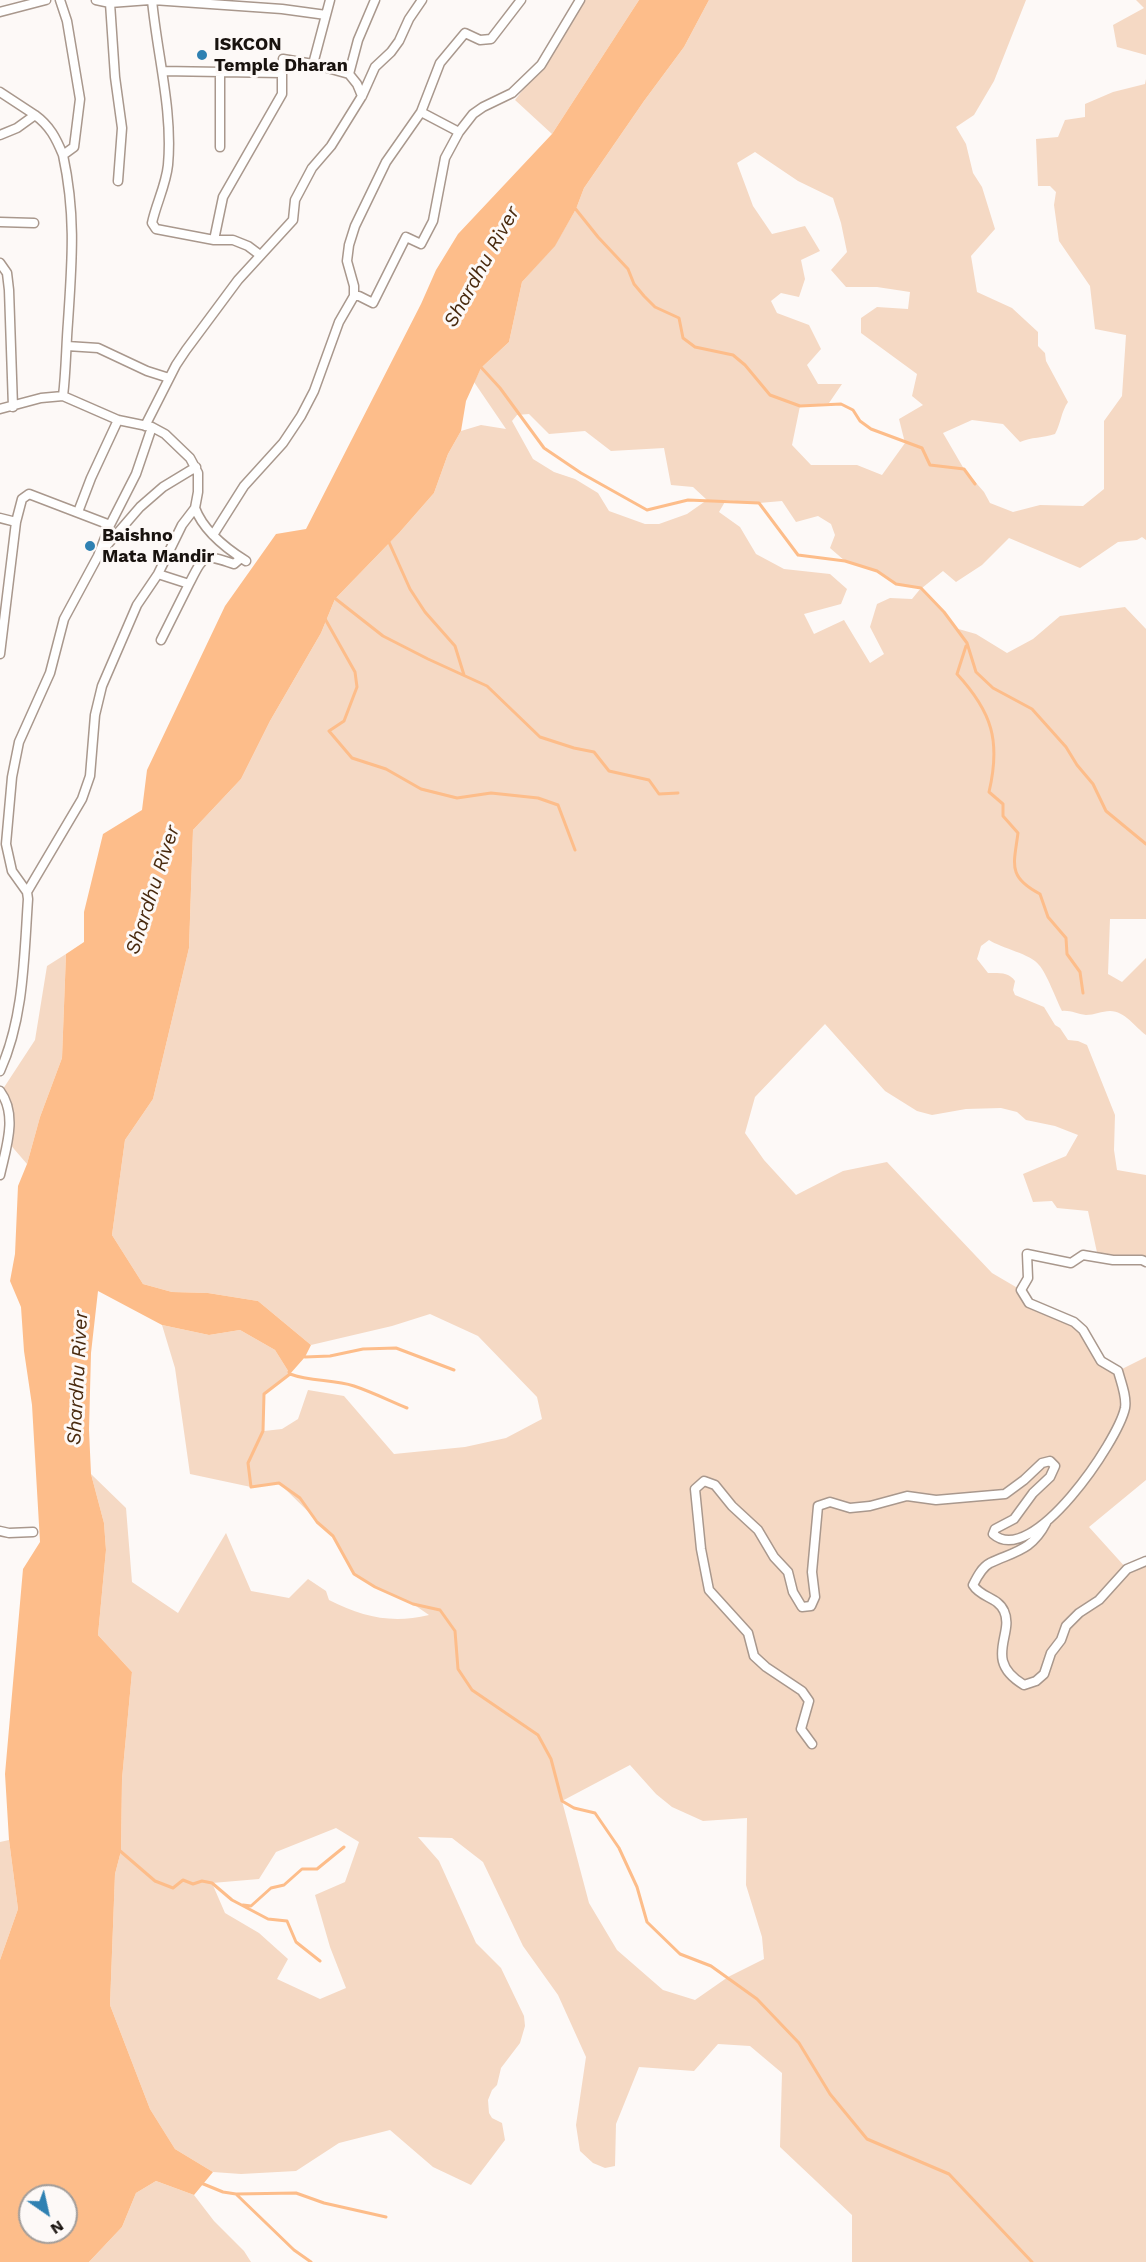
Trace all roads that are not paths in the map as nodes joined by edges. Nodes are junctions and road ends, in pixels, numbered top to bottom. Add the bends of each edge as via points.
1 (46, 0) edge
2 (60, 0) edge
3 (96, 0) edge
4 (152, 0) edge
5 (330, 0) edge
6 (375, 0) edge
7 (422, 0) edge
8 (521, 0) edge
9 (580, 0) edge
10 (110, 3) junction
11 (238, 4) edge
12 (0, 12) edge
13 (326, 15) junction
14 (313, 64) junction
15 (162, 71) junction
16 (220, 72) junction
17 (282, 73) junction
18 (349, 74) junction
19 (0, 92) edge
20 (362, 96) junction
21 (420, 112) junction
22 (35, 115) junction
23 (459, 132) junction
24 (0, 135) edge
25 (220, 147) dead end
26 (63, 155) junction
27 (118, 181) dead end
28 (0, 222) edge
29 (34, 223) dead end
30 (214, 240) junction
31 (260, 255) junction
32 (0, 263) edge
33 (354, 296) junction
34 (67, 346) junction
35 (169, 378) junction
36 (63, 396) junction
37 (13, 406) junction
38 (0, 409) edge
39 (118, 420) junction
40 (149, 427) junction
41 (196, 467) junction
42 (195, 508) junction
43 (78, 512) junction
44 (0, 518) edge
45 (16, 522) junction
46 (110, 525) junction
47 (213, 535) junction
48 (98, 556) junction
49 (158, 574) junction
50 (189, 584) junction
51 (161, 640) dead end
52 (0, 654) edge
53 (27, 892) junction
54 (0, 1071) edge
55 (0, 1091) edge
56 (2, 1160) edge
57 (0, 1175) edge
58 (1146, 1262) edge
59 (1047, 1521) junction
60 (0, 1531) edge
61 (33, 1532) dead end
62 (1146, 1562) edge
63 (812, 1744) dead end

1 - 12 street
2 - 26 street via 80,99 74,147
3 - 10 street
4 - 10 street
4 - 11 street
4 - 15 street
5 - 13 street
6 - 18 street
7 - 20 street via 399,41 375,67
8 - 21 street via 491,39 480,40 465,33 459,39 440,63
9 - 23 street via 541,65 512,93 473,114
10 - 27 street via 122,128
11 - 13 street
13 - 14 street
14 - 17 street via 283,59
14 - 18 street
15 - 16 street
15 - 30 street via 168,167 152,223 156,229
16 - 17 street
16 - 25 street
17 - 30 street via 282,94 223,197
18 - 20 street
19 - 22 street
20 - 31 street via 308,175 295,200 293,220
21 - 23 street
21 - 33 street via 386,162 355,226 347,261
22 - 24 street
22 - 26 street via 54,133
23 - 33 street via 445,158 434,221 421,244 406,237 373,303
26 - 34 street via 74,230
28 - 29 street
30 - 31 street via 233,240
31 - 35 street
32 - 37 street via 7,273 9,290
33 - 47 street via 339,322 301,416 283,443 244,486
34 - 35 street via 98,348
34 - 36 street
35 - 40 street
36 - 37 street
36 - 39 street
37 - 38 street
39 - 40 street
39 - 43 street
40 - 41 street via 165,434
40 - 46 street via 136,474
41 - 42 street
41 - 48 street via 140,507
42 - 47 street via 199,520
42 - 49 street
43 - 45 street via 29,494 22,500
43 - 46 street
44 - 45 street
45 - 52 street
46 - 48 street
47 - 50 street via 244,560 234,564 211,556 205,558
48 - 53 street via 64,619 50,673 19,742 6,844 12,871
49 - 50 street
49 - 53 street via 137,605 102,686 95,715 90,776 81,800
50 - 51 street
53 - 54 street via 23,984
55 - 56 street via 8,1103 9,1119
56 - 57 street
58 - 59 street via 1083,1255 1071,1263 1027,1254 1028,1278 1021,1290 1029,1303 1074,1322 1083,1330 1101,1361 1118,1371 1126,1405 1107,1447 1068,1501
59 - 62 street via 1038,1538 1017,1553 983,1568 973,1585 1005,1612 1001,1651 1014,1679 1024,1685 1044,1674 1066,1626 1099,1600 1127,1569
59 - 63 street via 1009,1542 993,1534 1014,1519 1050,1478 1055,1466 1050,1461 1042,1463 1005,1494 936,1500 907,1496 870,1506 850,1508 830,1502 818,1506 812,1572 815,1597 810,1606 802,1606 788,1572 758,1530 715,1485 704,1481 695,1489 709,1590 748,1633 754,1656 802,1691 808,1701 801,1729
60 - 61 street

